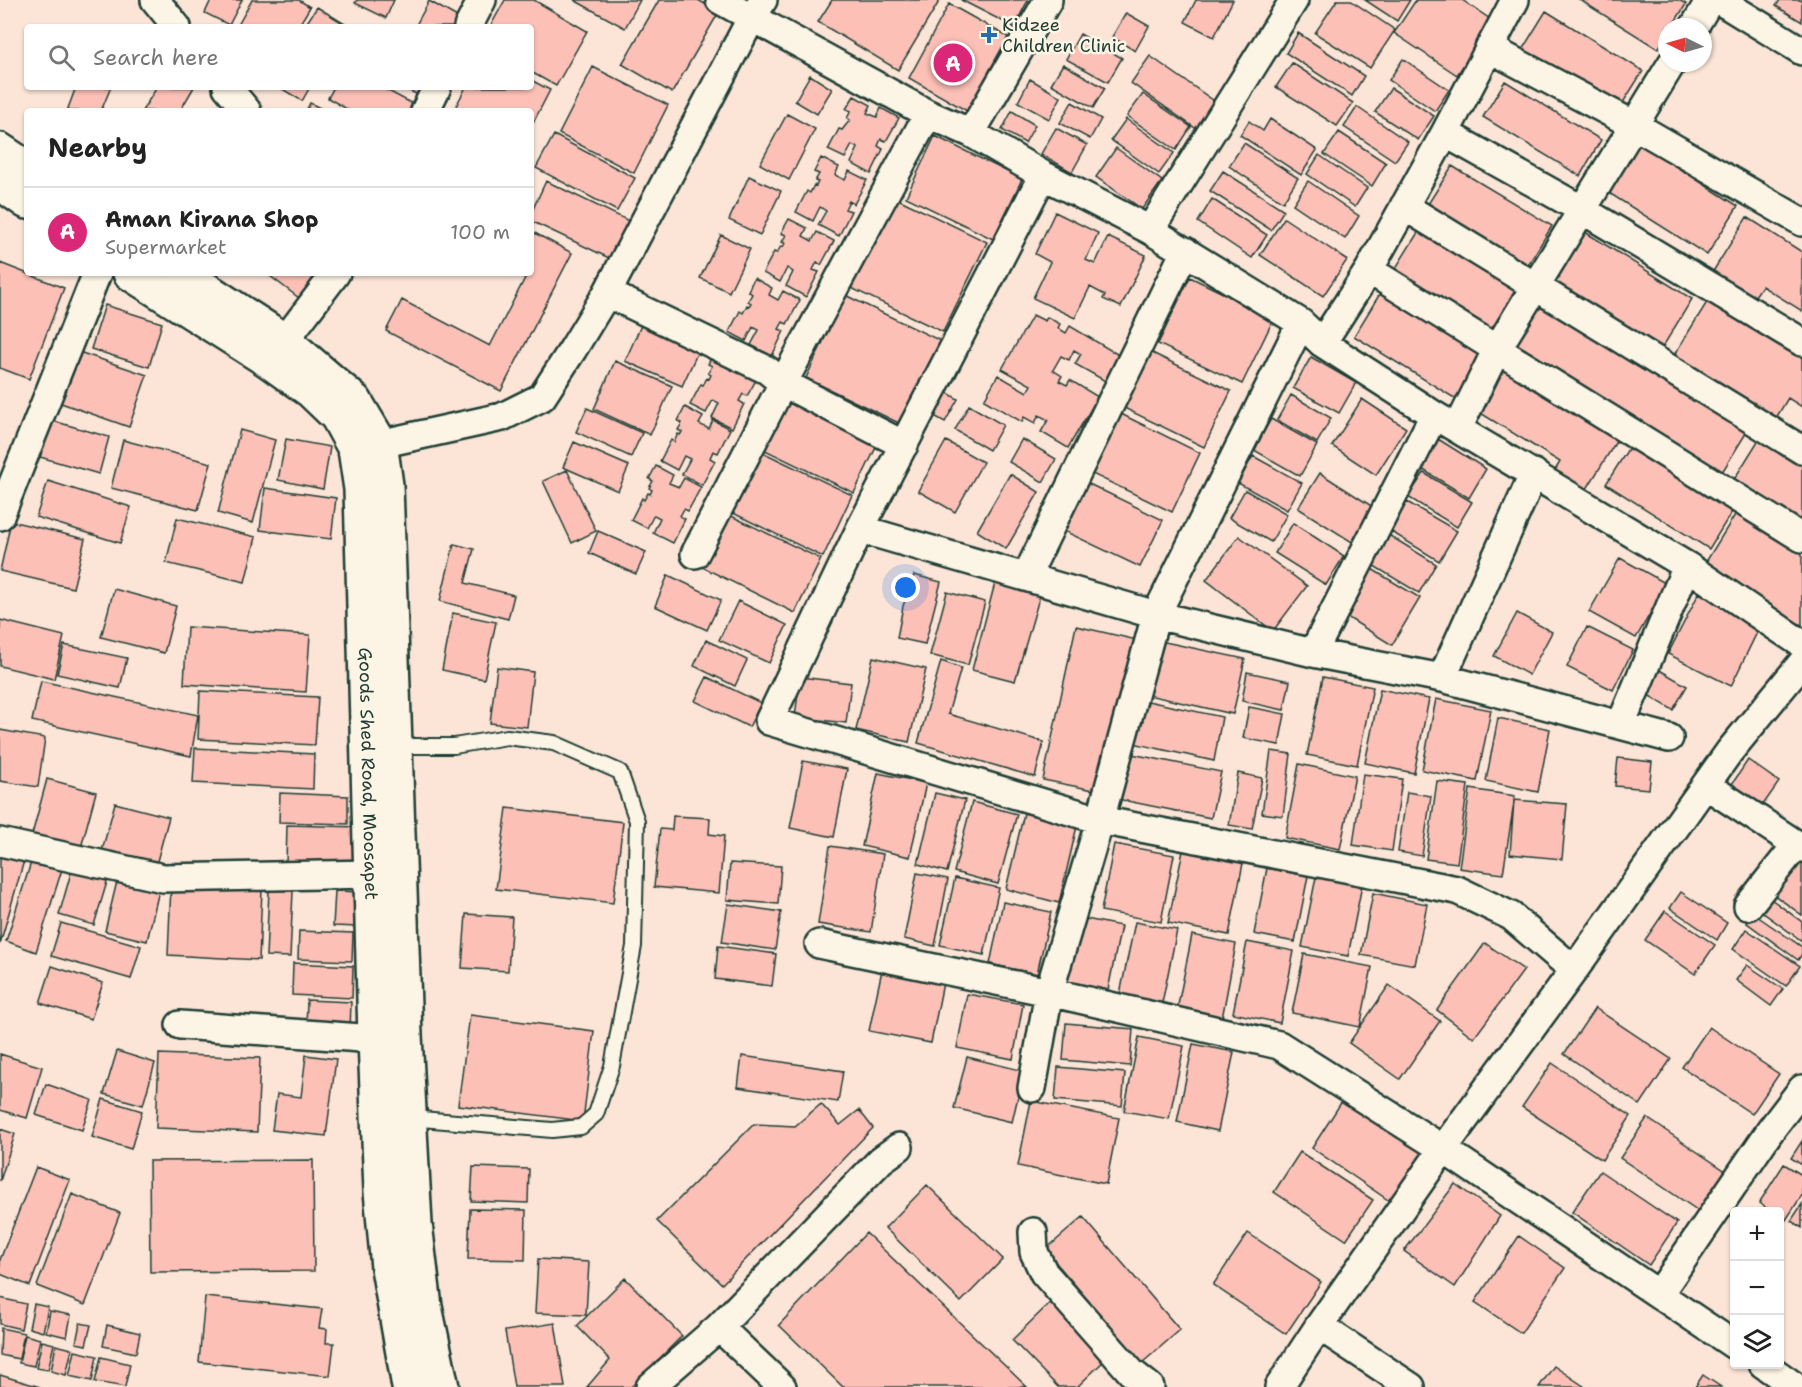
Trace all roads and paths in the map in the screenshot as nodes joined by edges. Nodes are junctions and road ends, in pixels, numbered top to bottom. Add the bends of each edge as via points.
1 (155, 0) edge
2 (482, 0) edge
3 (720, 0) edge
4 (1048, 0) edge
5 (1294, 0) edge
6 (1515, 0) edge
7 (1710, 0) edge
8 (1719, 0) edge
9 (757, 9) edge
10 (1699, 18) edge
11 (175, 24) edge
12 (470, 24) edge
13 (1490, 48) junction
14 (1802, 51) edge
15 (1666, 72) edge
16 (230, 90) edge
17 (436, 90) edge
18 (244, 108) edge
19 (426, 108) edge
20 (928, 114) junction
21 (1634, 124) junction
22 (971, 133) junction
23 (1445, 134) junction
24 (0, 150) edge
25 (24, 166) edge
26 (1043, 175) junction
27 (0, 183) edge
28 (24, 200) edge
29 (1404, 206) junction
30 (1581, 209) junction
31 (1802, 222) edge
32 (1150, 230) junction
33 (1185, 251) junction
34 (1369, 270) junction
35 (96, 276) edge
36 (136, 276) edge
37 (185, 276) edge
38 (334, 276) edge
39 (1535, 285) junction
40 (607, 293) junction
41 (1301, 323) junction
42 (1802, 342) edge
43 (1322, 343) junction
44 (1497, 349) junction
45 (277, 351) junction
46 (783, 383) junction
47 (1434, 415) junction
48 (1458, 428) junction
49 (1798, 438) edge
50 (904, 445) junction
51 (368, 446) junction
52 (1534, 473) junction
53 (0, 516) edge
54 (860, 530) junction
55 (1802, 538) edge
56 (695, 554) dead end
57 (1687, 566) junction
58 (1026, 577) junction
59 (1156, 615) junction
60 (1802, 644) edge
61 (1312, 653) junction
62 (1802, 663) edge
63 (1442, 678) junction
64 (1621, 724) junction
65 (1669, 738) dead end
66 (395, 746) junction
67 (1706, 785) junction
68 (1100, 820) junction
69 (0, 842) edge
70 (1799, 846) edge
71 (385, 875) junction
72 (1748, 906) dead end
73 (819, 944) dead end
74 (1574, 970) junction
75 (1049, 992) junction
76 (180, 1025) dead end
77 (375, 1039) junction
78 (1032, 1088) dead end
79 (1802, 1089) edge
80 (409, 1118) junction
81 (899, 1147) dead end
82 (1443, 1149) junction
83 (1033, 1232) dead end
84 (1659, 1294) junction
85 (1319, 1326) junction
86 (719, 1327) junction
87 (1730, 1343) edge
88 (1768, 1369) edge
89 (1793, 1385) dead end
90 (409, 1387) edge
91 (442, 1387) edge
92 (650, 1387) edge
93 (782, 1387) edge
94 (1150, 1387) edge
95 (1279, 1387) edge
96 (1411, 1387) edge

1 - 11 street
2 - 12 street
3 - 9 street
4 - 22 street
5 - 32 street
6 - 13 street
7 - 10 street
8 - 14 street
9 - 20 street
9 - 40 street
13 - 21 street
13 - 23 street
15 - 21 street
16 - 18 street
17 - 19 street
20 - 22 street
20 - 46 street
21 - 30 street
21 - 31 street
22 - 26 street
23 - 29 street
23 - 30 street
24 - 25 street
26 - 32 street
26 - 50 street
27 - 28 street
29 - 34 street
29 - 39 street
30 - 39 street
30 - 42 street
32 - 33 street
33 - 41 street
33 - 58 street
34 - 43 street
34 - 44 street
35 - 53 street
36 - 45 street, Goods Shed Road, Moosapet
37 - 45 street, Goods Shed Road, Moosapet
38 - 45 street
39 - 44 street
39 - 49 street
40 - 46 street via 767,370
40 - 51 street via 542,397 502,417
41 - 43 street
41 - 59 street
43 - 47 street
44 - 48 street
44 - 55 street
45 - 51 street, Goods Shed Road, Moosapet via 311,391
46 - 50 street
46 - 56 street
47 - 48 street
47 - 61 street
48 - 52 street
50 - 54 street
51 - 66 street, Goods Shed Road, Moosapet via 386,485
51 - 71 street, Goods Shed Road, Moosapet via 361,489
52 - 57 street
52 - 63 street
54 - 58 street
54 - 68 street via 769,720
57 - 60 street
57 - 64 street
58 - 59 street
59 - 61 street
59 - 68 street
61 - 63 street
62 - 67 street
63 - 64 street
64 - 65 street
66 - 71 street, Goods Shed Road, Moosapet
66 - 80 lane via 454,746 507,736 554,743 620,772 638,821 634,946 612,1066 596,1114 581,1127 552,1130
67 - 70 street
67 - 74 street
68 - 74 street via 1457,890 1512,916
68 - 75 street
69 - 71 street via 163,878
70 - 72 street
71 - 77 street, Goods Shed Road, Moosapet
71 - 80 street, Goods Shed Road, Moosapet
73 - 75 street
74 - 82 street
75 - 78 street
75 - 82 street via 1279,1045
76 - 77 street
77 - 90 street, Goods Shed Road, Moosapet via 388,1268
79 - 84 street
80 - 91 street, Goods Shed Road, Moosapet via 425,1307
81 - 86 street via 880,1160
82 - 84 street
82 - 85 street
83 - 94 street via 1034,1252 1044,1273 1131,1372
84 - 87 street
85 - 95 street
85 - 96 street
86 - 92 street
86 - 93 street
88 - 89 street

